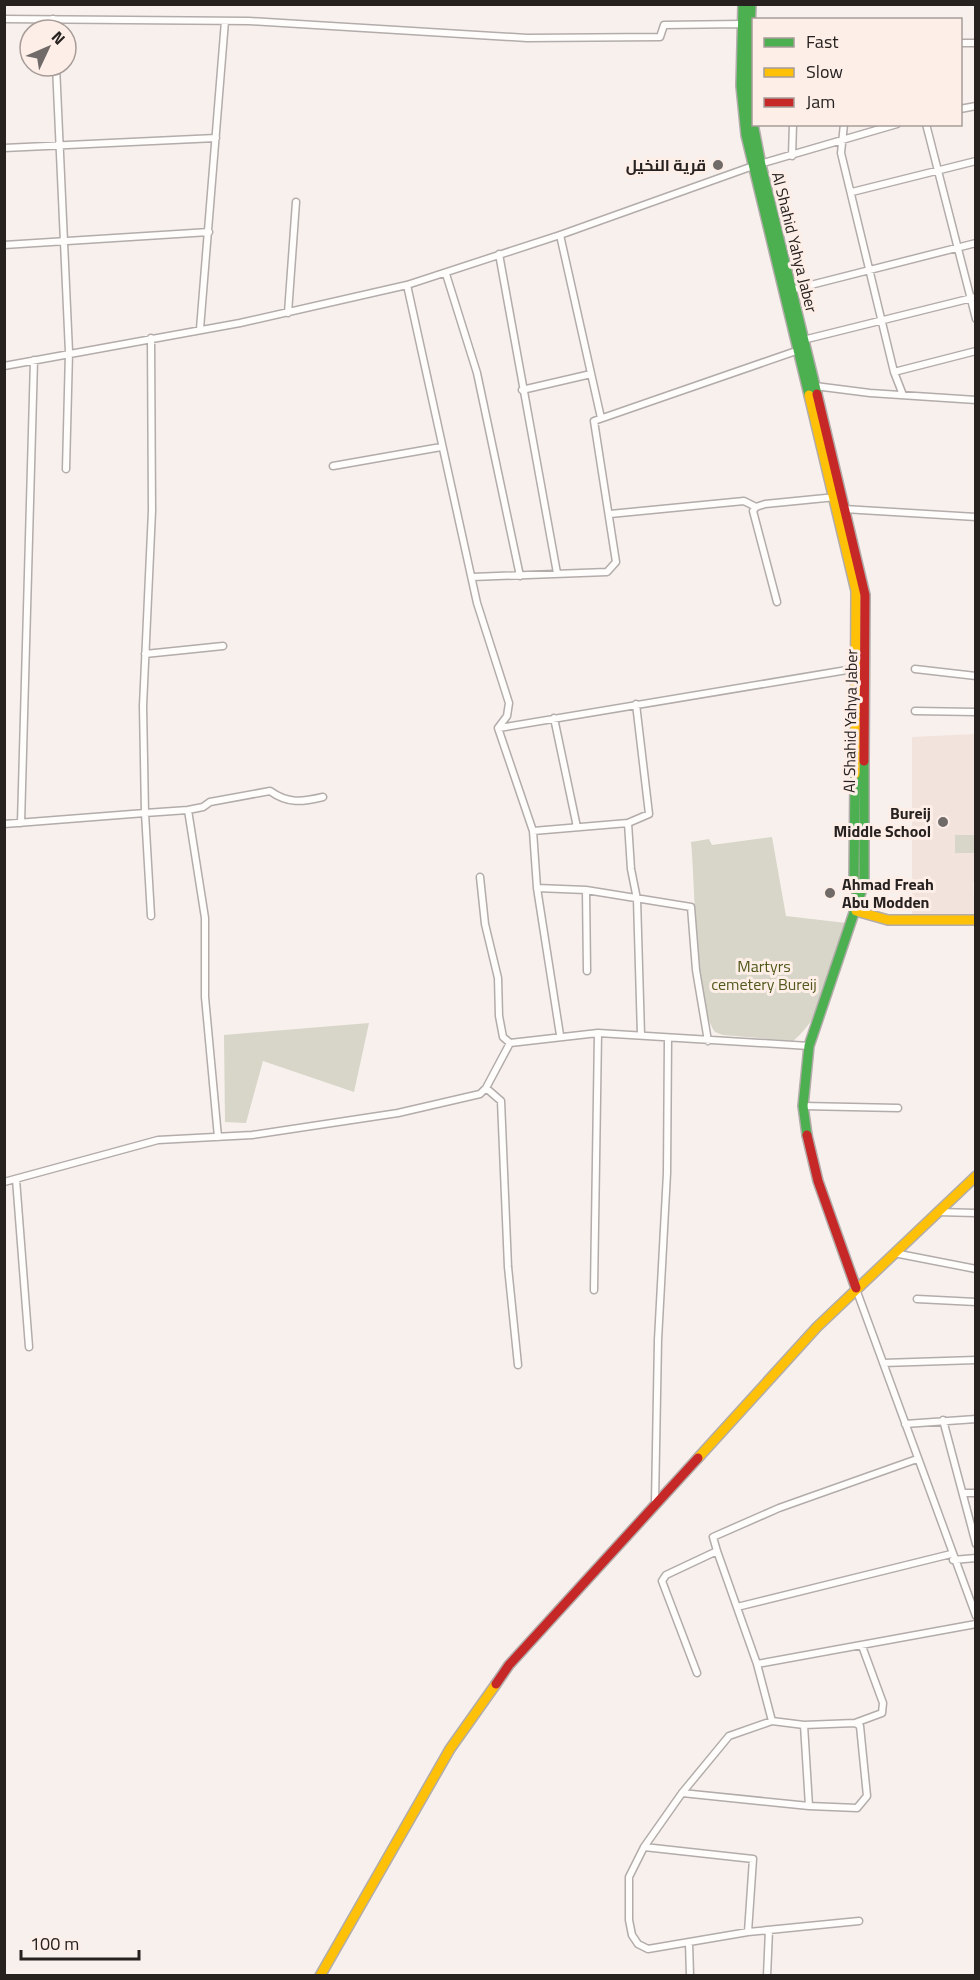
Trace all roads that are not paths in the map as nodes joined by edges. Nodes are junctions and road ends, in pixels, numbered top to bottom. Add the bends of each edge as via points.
1 (743, 4) edge
2 (751, 4) edge
3 (78, 19) edge
4 (225, 21) junction
5 (752, 21) edge
6 (742, 24) junction
7 (752, 37) edge
8 (752, 50) edge
9 (57, 78) edge
10 (793, 126) edge
11 (844, 126) edge
12 (890, 126) edge
13 (927, 126) edge
14 (216, 138) junction
15 (841, 141) junction
16 (60, 146) junction
17 (4, 148) edge
18 (792, 156) junction
19 (975, 161) edge
20 (757, 166) junction
21 (938, 170) junction
22 (852, 192) junction
23 (296, 202) dead end
24 (209, 232) junction
25 (561, 235) junction
26 (66, 242) junction
27 (975, 243) edge
28 (4, 245) edge
29 (958, 248) junction
30 (499, 254) junction
31 (870, 269) junction
32 (446, 274) junction
33 (406, 285) junction
34 (791, 290) junction
35 (973, 297) edge
36 (288, 313) junction
37 (882, 319) junction
38 (975, 319) edge
39 (200, 329) junction
40 (151, 338) junction
41 (802, 346) junction
42 (975, 351) edge
43 (69, 352) junction
44 (34, 360) junction
45 (4, 366) edge
46 (894, 372) junction
47 (591, 374) junction
48 (815, 386) junction
49 (522, 390) junction
50 (903, 394) junction
51 (975, 400) edge
52 (601, 418) junction
53 (441, 447) junction
54 (333, 466) dead end
55 (66, 470) dead end
56 (836, 497) junction
57 (756, 507) junction
58 (844, 509) junction
59 (610, 514) junction
60 (975, 517) edge
61 (557, 573) junction
62 (520, 576) junction
63 (472, 578) junction
64 (777, 602) dead end
65 (223, 646) dead end
66 (145, 654) junction
67 (861, 668) junction
68 (915, 669) dead end
69 (975, 676) edge
70 (636, 704) junction
71 (915, 711) dead end
72 (975, 712) edge
73 (554, 718) junction
74 (498, 728) junction
75 (322, 798) dead end
76 (188, 810) junction
77 (145, 813) junction
78 (21, 823) junction
79 (628, 823) junction
80 (4, 824) edge
81 (577, 827) junction
82 (533, 831) junction
83 (480, 877) dead end
84 (537, 888) junction
85 (586, 890) junction
86 (637, 899) junction
87 (856, 911) junction
88 (151, 916) dead end
89 (975, 920) edge
90 (588, 971) dead end
91 (598, 1033) junction
92 (560, 1035) junction
93 (641, 1035) junction
94 (668, 1038) junction
95 (708, 1041) junction
96 (510, 1043) junction
97 (809, 1046) junction
98 (486, 1088) junction
99 (803, 1106) junction
100 (898, 1108) dead end
101 (218, 1137) junction
102 (975, 1176) edge
103 (16, 1179) junction
104 (4, 1182) edge
105 (937, 1212) junction
106 (975, 1213) edge
107 (894, 1253) junction
108 (975, 1269) edge
109 (856, 1288) junction
110 (594, 1290) dead end
111 (917, 1299) dead end
112 (975, 1302) edge
113 (29, 1347) dead end
114 (975, 1360) edge
115 (883, 1364) junction
116 (518, 1365) dead end
117 (975, 1419) edge
118 (943, 1420) junction
119 (905, 1424) junction
120 (917, 1459) junction
121 (963, 1493) junction
122 (975, 1493) edge
123 (655, 1507) junction
124 (975, 1544) edge
125 (717, 1551) junction
126 (952, 1557) junction
127 (975, 1558) edge
128 (737, 1606) junction
129 (975, 1616) edge
130 (975, 1624) edge
131 (862, 1646) junction
132 (757, 1664) junction
133 (698, 1673) dead end
134 (772, 1721) junction
135 (855, 1724) junction
136 (804, 1725) junction
137 (682, 1793) junction
138 (809, 1806) junction
139 (644, 1847) junction
140 (860, 1921) dead end
141 (769, 1930) junction
142 (748, 1932) junction
143 (689, 1942) junction
144 (320, 1976) edge
145 (690, 1976) edge
146 (767, 1976) edge

1 - 6 street, Al Shahid Yahya Jaber
2 - 5 street, Al Shahid Yahya Jaber
3 - 4 street
4 - 6 street via 527,38 660,37 664,25
4 - 14 street
6 - 7 street
6 - 20 street, Al Shahid Yahya Jaber via 741,94
8 - 20 street, Al Shahid Yahya Jaber via 748,98
9 - 16 street
10 - 18 street
11 - 15 street
12 - 15 street
13 - 21 street
14 - 16 street
14 - 24 street
15 - 18 street
15 - 22 street
16 - 17 street
16 - 26 street
18 - 20 street
19 - 21 street
20 - 25 street
20 - 34 street, Al Shahid Yahya Jaber
20 - 41 street, Al Shahid Yahya Jaber
21 - 22 street
21 - 29 street
22 - 31 street
23 - 36 street
24 - 26 street
24 - 39 street
25 - 30 street
25 - 47 street
26 - 28 street
26 - 43 street
27 - 29 street
29 - 31 street
29 - 35 street
30 - 32 street
30 - 49 street
31 - 34 street
31 - 37 street
32 - 33 street
32 - 62 street via 477,373
33 - 36 street
33 - 53 street
34 - 41 street, Al Shahid Yahya Jaber
35 - 37 street
35 - 38 street
36 - 39 street
37 - 41 street
37 - 46 street
39 - 40 street
40 - 43 street
40 - 66 street via 152,511
41 - 48 street, Al Shahid Yahya Jaber
41 - 52 street
41 - 56 street, Al Shahid Yahya Jaber
42 - 46 street
43 - 44 street
43 - 55 street
44 - 45 street
44 - 78 street
46 - 50 street
47 - 49 street
47 - 52 street
48 - 50 street
48 - 56 street, Al Shahid Yahya Jaber
49 - 61 street
50 - 51 street
52 - 59 street via 594,421
53 - 54 street
53 - 63 street
56 - 57 street
56 - 58 street, Al Shahid Yahya Jaber
56 - 67 street, Al Shahid Yahya Jaber via 856,591
57 - 59 street via 744,501
57 - 64 street via 753,512
58 - 60 street
58 - 67 street, Al Shahid Yahya Jaber via 865,595
59 - 61 street via 616,562 607,572
61 - 62 street
62 - 63 street
63 - 74 street via 509,703 507,716
65 - 66 street
66 - 77 street
67 - 70 street
67 - 87 street, Al Shahid Yahya Jaber via 864,883
68 - 69 street
70 - 73 street
70 - 79 street via 649,814
71 - 72 street
73 - 74 street
73 - 81 street
74 - 82 street
75 - 76 street via 282,800 270,791
76 - 77 street
76 - 101 street via 205,918 205,997
77 - 78 street
77 - 88 street
78 - 80 street
79 - 81 street
79 - 86 street
81 - 82 street
82 - 84 street
83 - 96 street via 485,924 498,978 499,1016 503,1037
84 - 85 street
84 - 92 street
85 - 86 street
85 - 90 street
86 - 93 street
86 - 95 street via 691,907
87 - 89 street via 888,920
87 - 97 street, Al Shahid Yahya Jaber
91 - 92 street
91 - 93 street
91 - 110 street
92 - 96 street
93 - 94 street
94 - 95 street
94 - 123 street
95 - 97 street
96 - 98 street
97 - 99 street, Al Shahid Yahya Jaber
98 - 101 street via 480,1094 398,1113
98 - 116 street via 501,1101 508,1267
99 - 100 street
99 - 109 street, Al Shahid Yahya Jaber via 818,1181
101 - 103 street via 158,1140
102 - 105 street
103 - 104 street
103 - 113 street
105 - 106 street
105 - 107 street
107 - 108 street
107 - 109 street
109 - 115 street
109 - 123 street
111 - 112 street
114 - 115 street
115 - 119 street
117 - 118 street
118 - 119 street
118 - 121 street
119 - 120 street
120 - 125 street via 779,1508 713,1537
120 - 126 street
121 - 122 street
121 - 124 street
123 - 144 street via 595,1568 492,1687 450,1749
125 - 128 street
125 - 133 street via 666,1575 662,1581
126 - 127 street
126 - 128 street
126 - 129 street
128 - 132 street
130 - 131 street
131 - 132 street
131 - 135 street via 884,1703 882,1713
132 - 134 street
134 - 136 street
134 - 137 street via 729,1736
135 - 136 street
135 - 138 street via 862,1731 867,1796 857,1808
136 - 138 street
137 - 138 street
137 - 139 street
139 - 142 street via 753,1859
139 - 143 street via 629,1876 632,1935 648,1949
140 - 141 street
141 - 142 street
141 - 146 street
142 - 143 street
143 - 145 street

